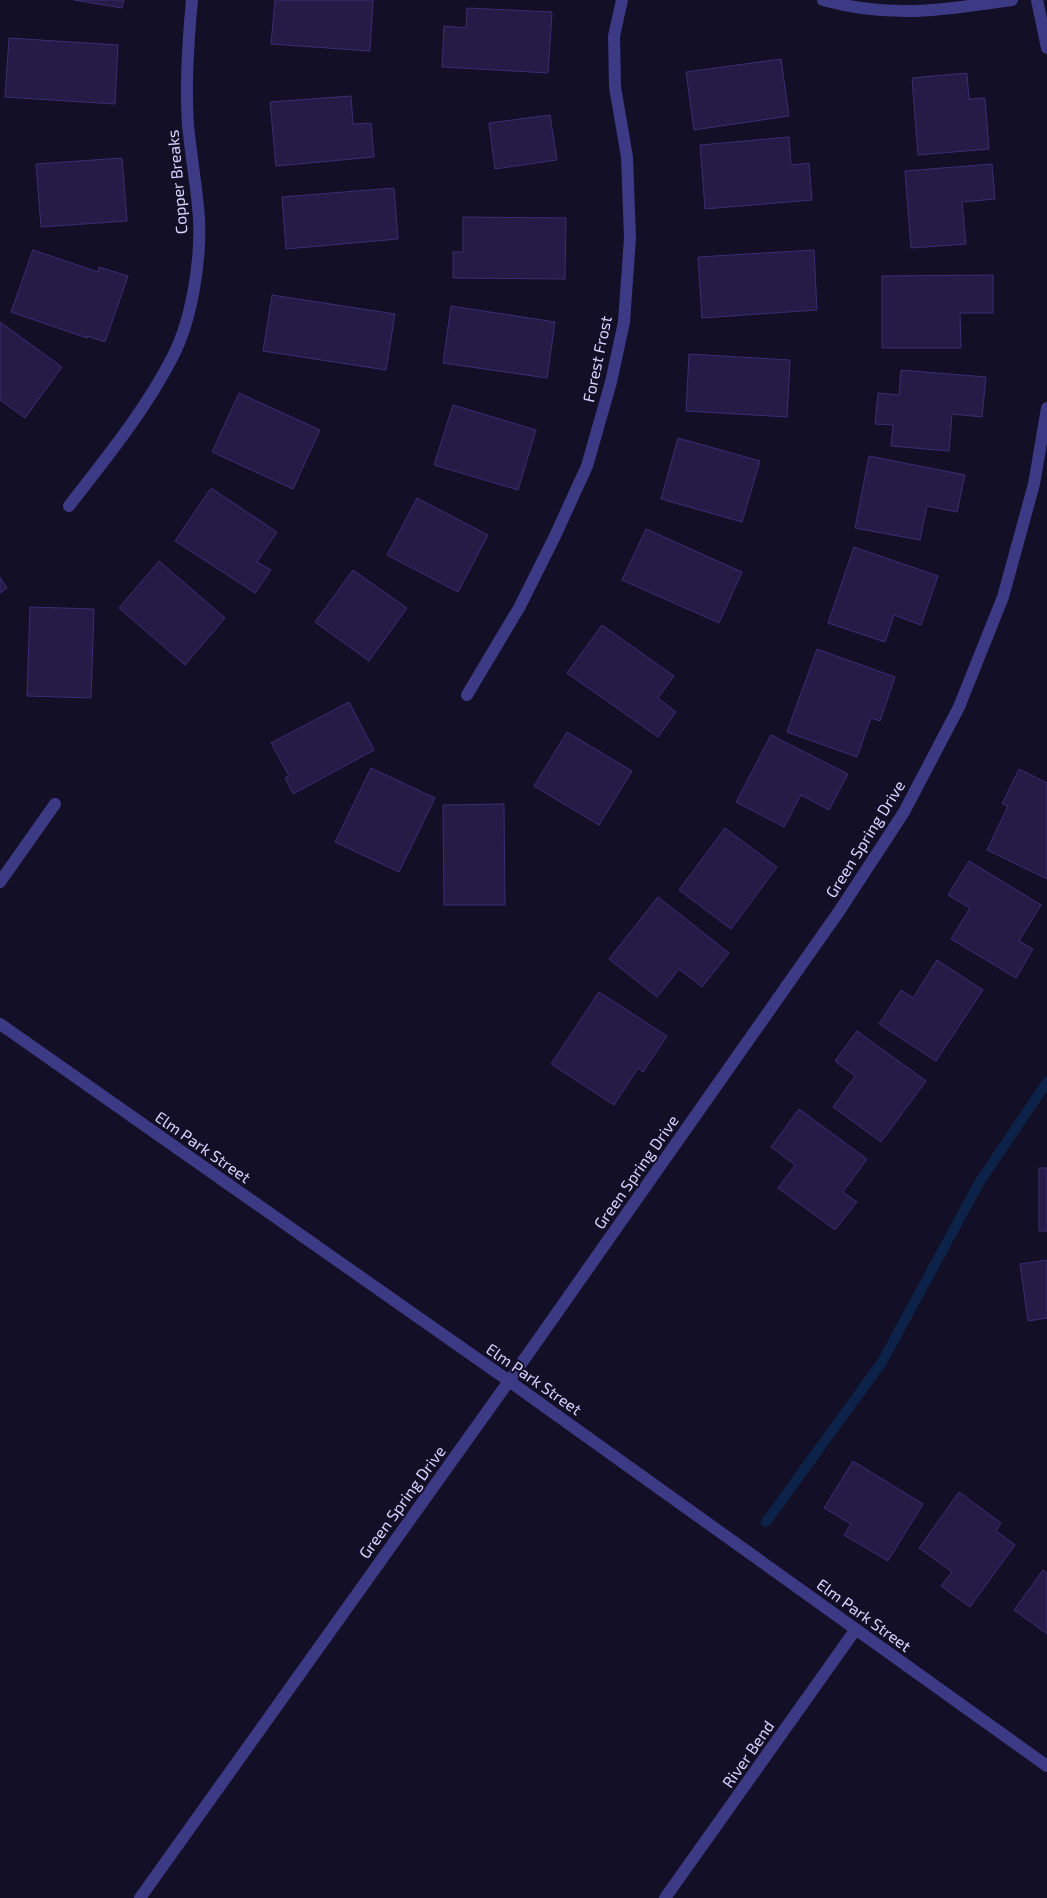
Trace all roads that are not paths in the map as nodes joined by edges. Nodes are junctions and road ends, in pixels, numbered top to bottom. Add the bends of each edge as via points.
1 (192, 0) edge
2 (622, 0) edge
3 (823, 0) edge
4 (1012, 0) edge
5 (1037, 0) edge
6 (1047, 48) edge
7 (1047, 408) edge
8 (69, 506) dead end
9 (467, 695) dead end
10 (54, 804) dead end
11 (0, 882) edge
12 (0, 1024) edge
13 (509, 1381) junction
14 (856, 1630) junction
15 (1047, 1766) edge
16 (140, 1898) edge
17 (666, 1898) edge

1 - 8 street, Copper Breaks via 187,59 188,124 199,221 198,255 185,323 174,356 130,428
2 - 9 street, Forest Frost via 614,36 614,87 627,157 630,238 624,322 611,382 586,466 555,536 519,608
3 - 4 street via 869,10 902,12 935,11
5 - 6 street
7 - 13 street, Green Spring Drive via 1034,484 1003,598 959,707 904,812 840,910
10 - 11 street
12 - 13 street, Elm Park Street
13 - 14 street, Elm Park Street
13 - 16 street, Green Spring Drive
14 - 15 street, Elm Park Street
14 - 17 street, River Bend

